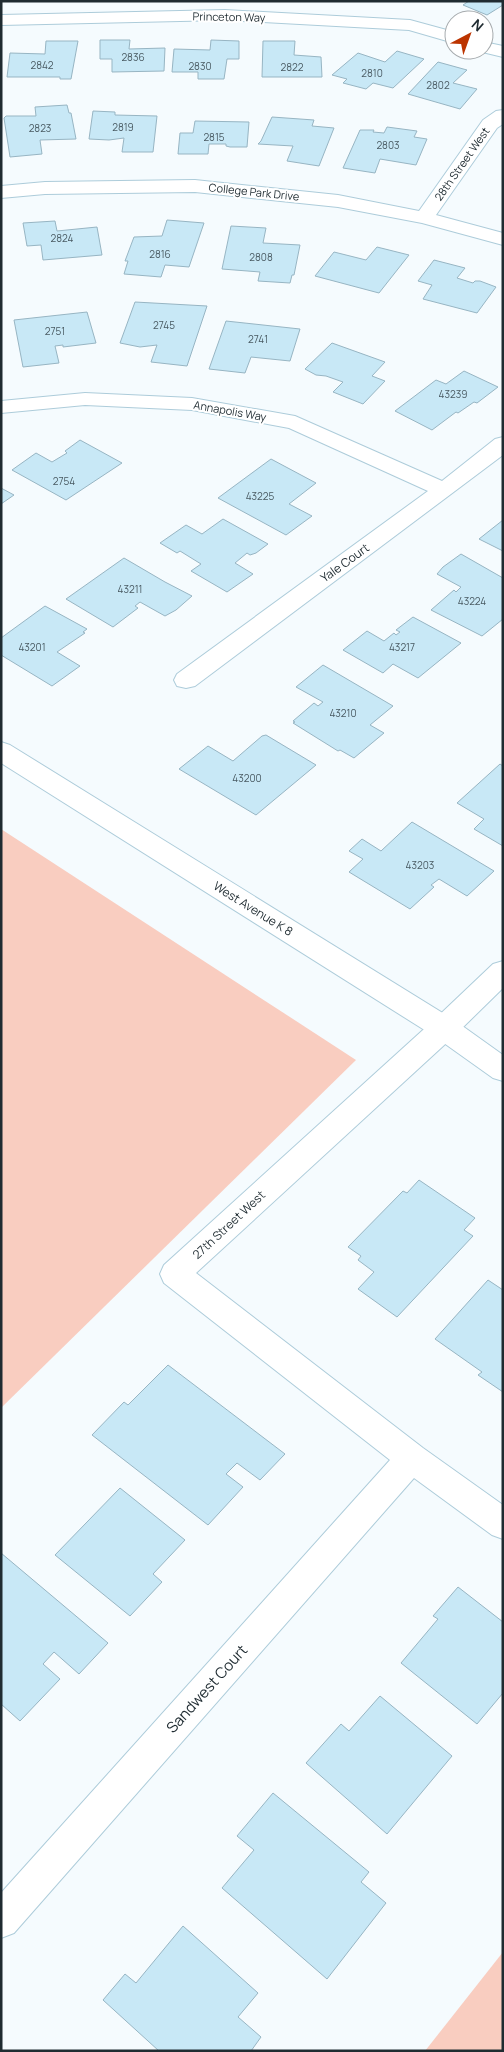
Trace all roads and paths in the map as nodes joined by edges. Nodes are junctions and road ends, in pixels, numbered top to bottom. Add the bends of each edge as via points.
1 (227, 8) edge
2 (1, 20) edge
3 (444, 35) edge
4 (503, 115) edge
5 (1, 192) edge
6 (424, 218) junction
7 (503, 239) edge
8 (1, 407) edge
9 (503, 444) edge
10 (444, 490) junction
11 (186, 680) dead end
12 (1, 751) edge
13 (503, 971) edge
14 (444, 1028) junction
15 (503, 1070) edge
16 (412, 1458) junction
17 (503, 1524) edge
18 (1, 1920) edge

1 - 2 street, Princeton Way
1 - 3 street, Princeton Way via 410,25
4 - 6 street, 28th Street West via 490,124
5 - 6 street, College Park Drive via 44,188 195,186 338,201
6 - 7 street, College Park Drive
8 - 10 street, Annapolis Way via 85,398 192,404 294,423
9 - 10 street, Yale Court
10 - 11 street, Yale Court
12 - 14 street, West Avenue K 8
13 - 14 street, 27th Street West
14 - 15 street, West Avenue K 8
14 - 16 street, 27th Street West via 175,1274
16 - 17 street
16 - 18 street, Sandwest Court

